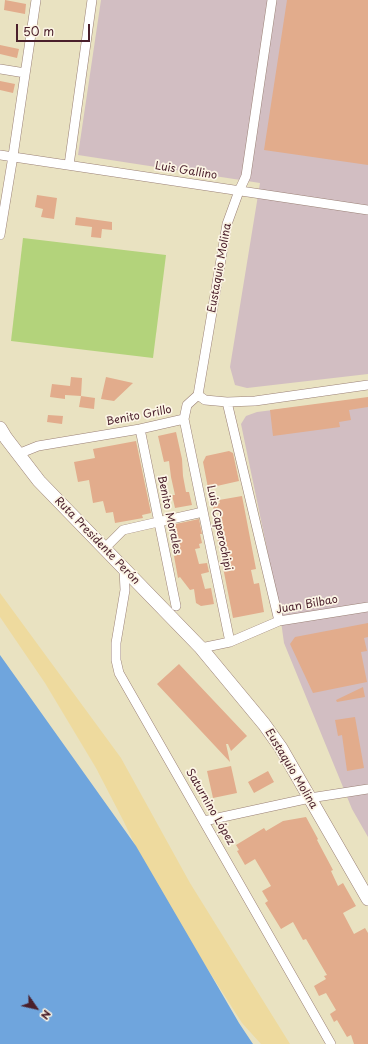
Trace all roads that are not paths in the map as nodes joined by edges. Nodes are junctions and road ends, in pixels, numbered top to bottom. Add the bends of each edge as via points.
1 (36, 0) edge
2 (92, 0) edge
3 (272, 0) edge
4 (0, 69) edge
5 (25, 73) junction
6 (0, 155) edge
7 (13, 156) junction
8 (69, 165) junction
9 (239, 191) junction
10 (368, 210) edge
11 (0, 235) edge
12 (368, 386) edge
13 (198, 395) junction
14 (228, 402) junction
15 (184, 419) junction
16 (0, 428) edge
17 (140, 429) junction
18 (18, 454) junction
19 (203, 512) junction
20 (158, 522) junction
21 (104, 549) junction
22 (124, 569) junction
23 (176, 606) dead end
24 (368, 607) edge
25 (279, 621) junction
26 (230, 642) junction
27 (201, 648) junction
28 (368, 789) edge
29 (310, 798) junction
30 (204, 821) junction
31 (368, 899) edge
32 (331, 1044) edge

1 - 5 street
2 - 8 street
3 - 9 street, Eustaquio Molina via 246,176
4 - 5 street
5 - 7 street
6 - 7 street, Luis Gallino
7 - 8 street, Luis Gallino
7 - 11 street
8 - 9 street, Luis Gallino
9 - 10 street, Luis Gallino
9 - 13 street, Eustaquio Molina via 227,224
12 - 14 street via 255,401
13 - 14 street via 205,400
13 - 15 street, Benito Grillo via 187,405
14 - 25 street
15 - 17 street, Benito Grillo
15 - 19 street, Luis Caperochipi
16 - 18 main road, Ruta Presidente Perón
17 - 18 street, Benito Grillo via 38,446
17 - 20 street, Benito Morales
18 - 21 main road, Ruta Presidente Perón via 39,481
19 - 20 street
19 - 26 street, Luis Caperochipi
20 - 21 street via 123,530
20 - 23 street, Benito Morales
21 - 22 main road, Ruta Presidente Perón
22 - 27 main road, Ruta Presidente Perón
22 - 30 street, Saturnino López via 125,590 116,643 119,672
24 - 25 street, Juan Bilbao
25 - 26 street, Juan Bilbao
26 - 27 street, Juan Bilbao
27 - 29 main road, Eustaquio Molina via 282,748
28 - 29 street
29 - 30 street
29 - 31 main road, Eustaquio Molina
30 - 32 street, Saturnino López

